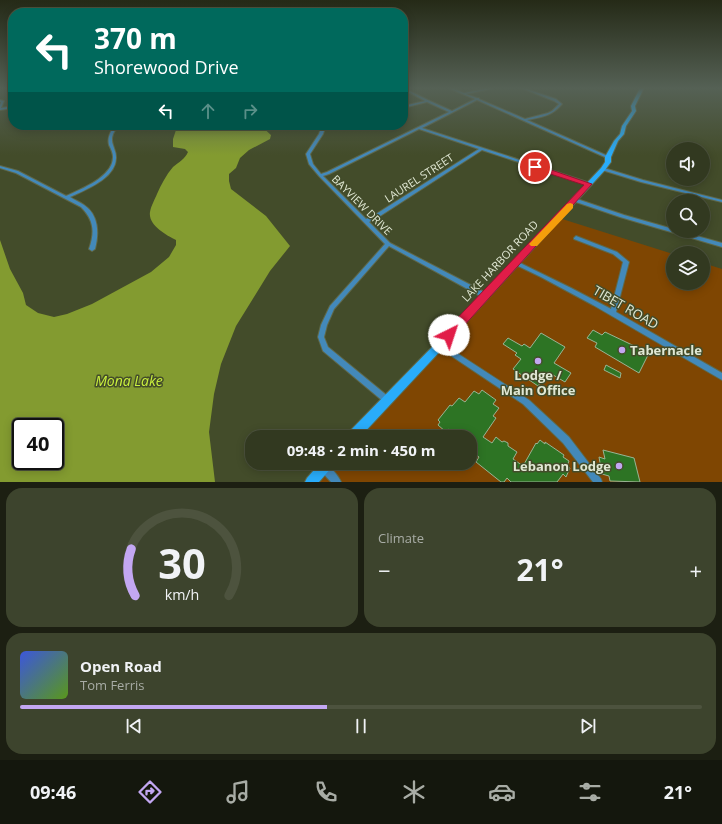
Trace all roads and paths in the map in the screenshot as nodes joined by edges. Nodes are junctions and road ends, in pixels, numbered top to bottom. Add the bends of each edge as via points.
1 (449, 110) edge
2 (455, 110) edge
3 (504, 110) edge
4 (555, 110) edge
5 (633, 110) edge
6 (452, 112) junction
7 (525, 120) junction
8 (419, 128) junction
9 (113, 130) edge
10 (322, 130) edge
11 (481, 149) junction
12 (608, 157) junction
13 (0, 167) edge
14 (603, 169) junction
15 (320, 175) junction
16 (589, 184) junction
17 (67, 197) junction
18 (575, 200) junction
19 (722, 201) edge
20 (367, 221) junction
21 (576, 238) dead end
22 (388, 244) junction
23 (722, 244) edge
24 (92, 249) dead end
25 (516, 263) junction
26 (486, 296) junction
27 (612, 312) junction
28 (440, 345) junction
29 (722, 377) edge
30 (387, 400) junction
31 (359, 430) edge
32 (322, 470) edge
33 (329, 470) edge
34 (310, 482) edge
35 (337, 482) edge
36 (598, 482) edge

1 - 6 street
2 - 6 street
3 - 7 street
4 - 7 street
5 - 12 street, LAKE HARBOR ROAD
6 - 8 street
7 - 12 street
8 - 11 street
8 - 15 street
9 - 17 street via 109,143 114,164 95,182
10 - 15 street, BAYVIEW DRIVE via 308,154 311,164
11 - 16 street
11 - 20 street, LAUREL STREET
12 - 14 street, LAKE HARBOR ROAD
13 - 17 street via 17,172
14 - 16 street, LAKE HARBOR ROAD
14 - 19 street
15 - 20 street, BAYVIEW DRIVE
16 - 18 street, LAKE HARBOR ROAD
17 - 24 street via 86,209 94,220 96,238
18 - 23 street
18 - 25 street, LAKE HARBOR ROAD
20 - 22 street, BAYVIEW DRIVE
21 - 27 street via 615,253 626,262
22 - 26 street, BAYVIEW DRIVE
22 - 30 street via 332,308 321,337 325,349
25 - 26 street, LAKE HARBOR ROAD
25 - 27 street, TIBET ROAD
26 - 28 street, LAKE HARBOR ROAD
27 - 29 street, TIBET ROAD
28 - 30 street, LAKE HARBOR ROAD
28 - 36 street via 526,402 566,440
30 - 31 street, LAKE HARBOR ROAD
32 - 34 street
33 - 35 street

